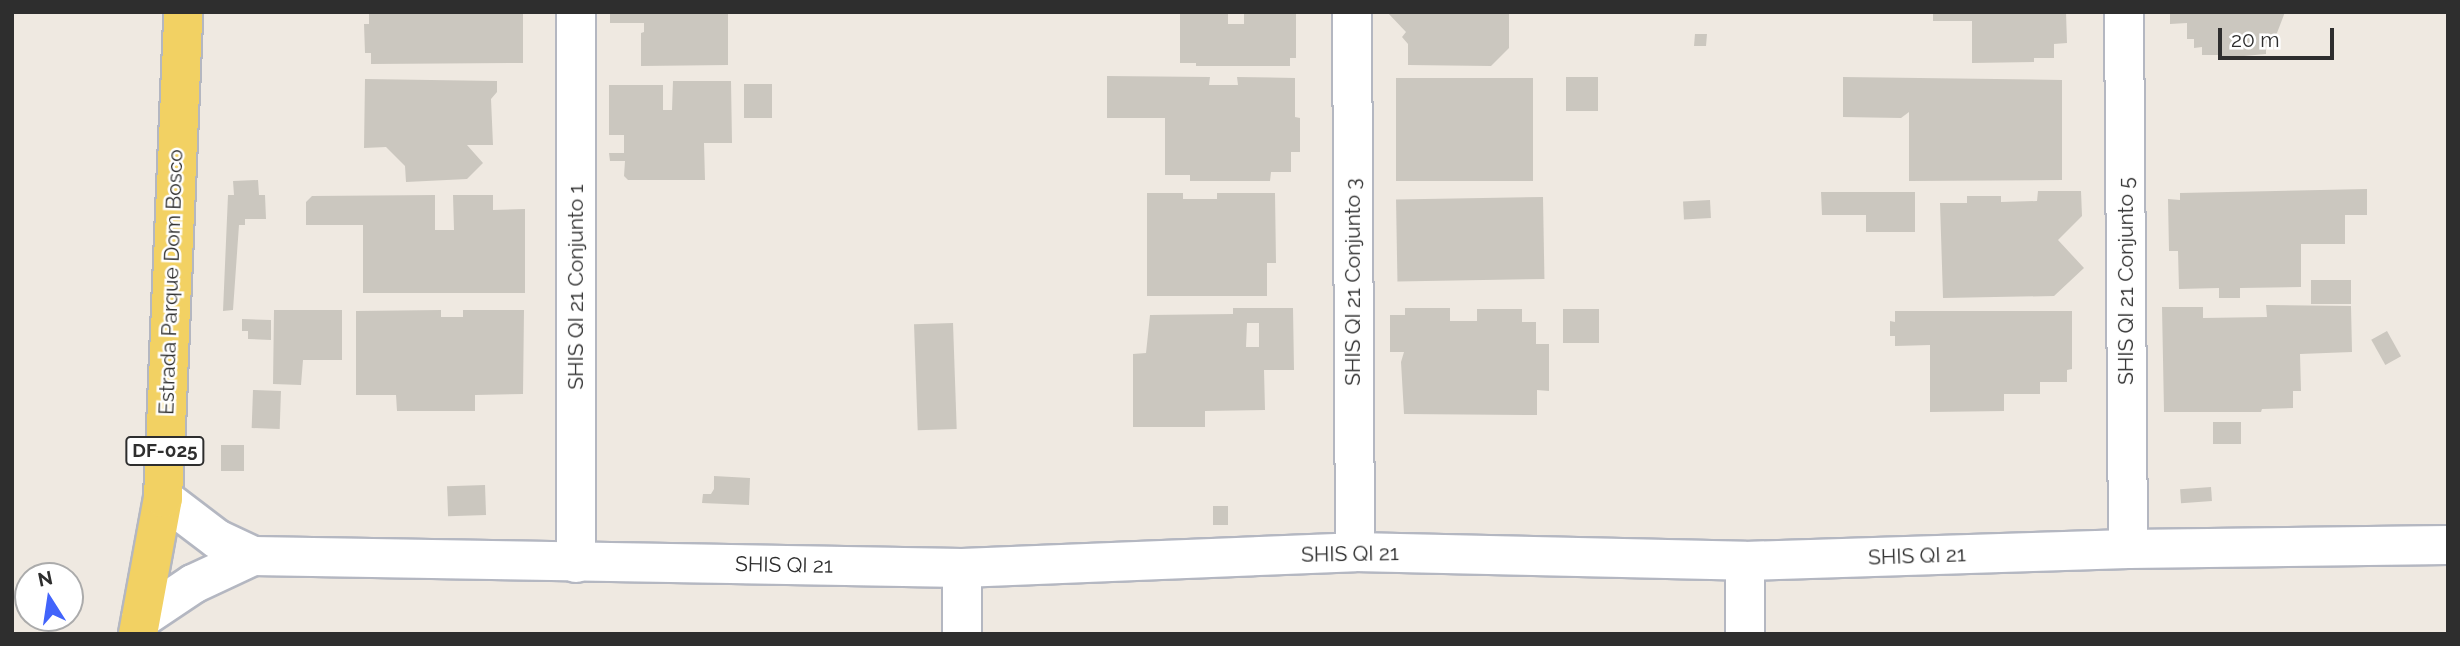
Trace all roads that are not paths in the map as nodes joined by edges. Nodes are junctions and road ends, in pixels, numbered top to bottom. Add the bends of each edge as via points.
1 (183, 12) edge
2 (576, 12) edge
3 (1352, 12) edge
4 (2124, 12) edge
5 (163, 498) junction
6 (2448, 545) edge
7 (2128, 549) junction
8 (1355, 552) junction
9 (253, 556) junction
10 (1745, 561) junction
11 (576, 563) junction
12 (962, 568) junction
13 (140, 626) edge
14 (962, 634) edge
15 (1745, 634) edge

1 - 5 main road, Estrada Parque Dom Bosco / DF-025
2 - 11 street, SHIS QI 21 Conjunto 1
3 - 8 street, SHIS QI 21 Conjunto 3
4 - 7 street, SHIS QI 21 Conjunto 5
5 - 9 street, SHIS QI 21 via 217,539
5 - 13 main road, Estrada Parque Dom Bosco / DF-025
6 - 7 street, SHIS QI 21
7 - 10 street, SHIS QI 21
8 - 10 street, SHIS QI 21
8 - 12 street, SHIS QI 21
9 - 11 street, SHIS QI 21
9 - 13 street, SHIS QI 21 via 193,584
10 - 15 street
11 - 12 street, SHIS QI 21
12 - 14 street

